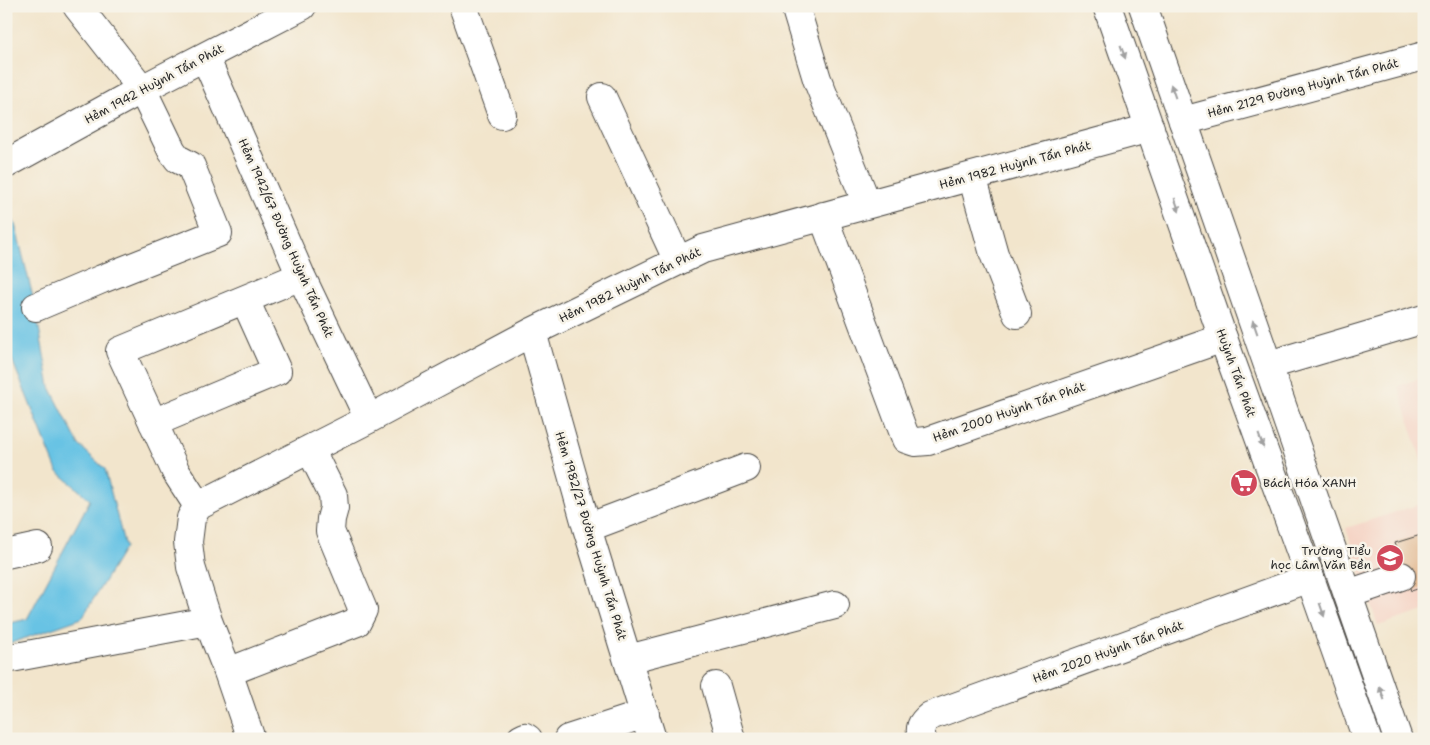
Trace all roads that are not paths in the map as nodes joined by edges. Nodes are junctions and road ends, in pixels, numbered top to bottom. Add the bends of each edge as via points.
1 (77, 6) edge
2 (302, 6) edge
3 (464, 6) edge
4 (795, 6) edge
5 (1107, 6) edge
6 (1143, 6) edge
7 (261, 16) edge
8 (1424, 56) edge
9 (205, 57) junction
10 (142, 89) junction
11 (602, 97) dead end
12 (502, 115) dead end
13 (1183, 121) junction
14 (1150, 128) junction
15 (6, 164) edge
16 (972, 176) junction
17 (866, 204) junction
18 (823, 216) junction
19 (678, 261) junction
20 (301, 276) junction
21 (245, 300) junction
22 (36, 307) dead end
23 (1017, 314) dead end
24 (1424, 319) edge
25 (532, 332) junction
26 (1223, 338) junction
27 (1268, 365) junction
28 (368, 419) junction
29 (153, 423) junction
30 (310, 449) junction
31 (746, 468) dead end
32 (1317, 505) junction
33 (198, 506) junction
34 (1288, 515) junction
35 (587, 528) junction
36 (38, 546) dead end
37 (6, 554) edge
38 (1401, 576) dead end
39 (1310, 578) junction
40 (1348, 594) junction
41 (836, 605) dead end
42 (208, 621) junction
43 (6, 659) edge
44 (628, 659) junction
45 (228, 672) junction
46 (716, 686) dead end
47 (649, 726) edge
48 (245, 737) edge
49 (521, 739) edge
50 (528, 739) edge
51 (568, 739) edge
52 (731, 739) edge
53 (922, 739) edge
54 (1367, 739) edge
55 (1398, 739) edge

1 - 10 street
2 - 7 street, Hẻm 1942 Huỳnh Tấn Phát
3 - 12 street
4 - 17 street via 817,79
5 -> 14 street, Huỳnh Tấn Phát
13 -> 6 street
7 - 9 street, Hẻm 1942 Huỳnh Tấn Phát
8 - 13 street, Hẻm 2129 Đường Huỳnh Tấn Phát
9 - 10 street, Hẻm 1942 Huỳnh Tấn Phát
9 - 20 street, Hẻm 1942/67 Đường Huỳnh Tấn Phát
10 - 15 street, Hẻm 1942 Huỳnh Tấn Phát
10 - 22 street via 172,151 178,159 191,166 218,233
11 - 19 street
27 -> 13 street
14 - 16 street, Hẻm 1982 Huỳnh Tấn Phát
14 -> 26 street, Huỳnh Tấn Phát
16 - 17 street, Hẻm 1982 Huỳnh Tấn Phát
16 - 23 street via 994,254
17 - 18 street, Hẻm 1982 Huỳnh Tấn Phát
18 - 19 street, Hẻm 1982 Huỳnh Tấn Phát via 703,249
18 - 26 street, Hẻm 2000 Huỳnh Tấn Phát via 906,439 915,442 928,441
19 - 25 street, Hẻm 1982 Huỳnh Tấn Phát
20 - 21 street
20 - 28 street, Hẻm 1942/67 Đường Huỳnh Tấn Phát
21 - 29 street via 277,371
21 - 29 street via 120,350
24 - 27 street
25 - 28 street, Hẻm 1982 Huỳnh Tấn Phát
25 - 35 street, Hẻm 1982/27 Đường Huỳnh Tấn Phát
26 -> 34 street, Huỳnh Tấn Phát
27 - 32 street
28 - 30 street, Hẻm 1982 Huỳnh Tấn Phát
29 - 33 street via 176,472
30 - 33 street, Hẻm 1982 Huỳnh Tấn Phát
30 - 45 street via 333,495 330,531 364,610 357,622
31 - 35 street
32 - 34 street
32 - 40 street
33 - 42 street via 191,518 188,542 191,566
34 - 39 street, Huỳnh Tấn Phát
35 - 44 street, Hẻm 1982/27 Đường Huỳnh Tấn Phát
36 - 37 street
38 - 40 street
39 - 53 street, Hẻm 2020 Huỳnh Tấn Phát via 930,716 920,730
39 -> 54 street, Huỳnh Tấn Phát
55 -> 40 street
41 - 44 street
42 - 43 street
42 - 45 street
44 - 47 street, Hẻm 1982/27 Đường Huỳnh Tấn Phát
45 - 48 street
46 - 52 street
47 - 51 street
49 - 50 street

